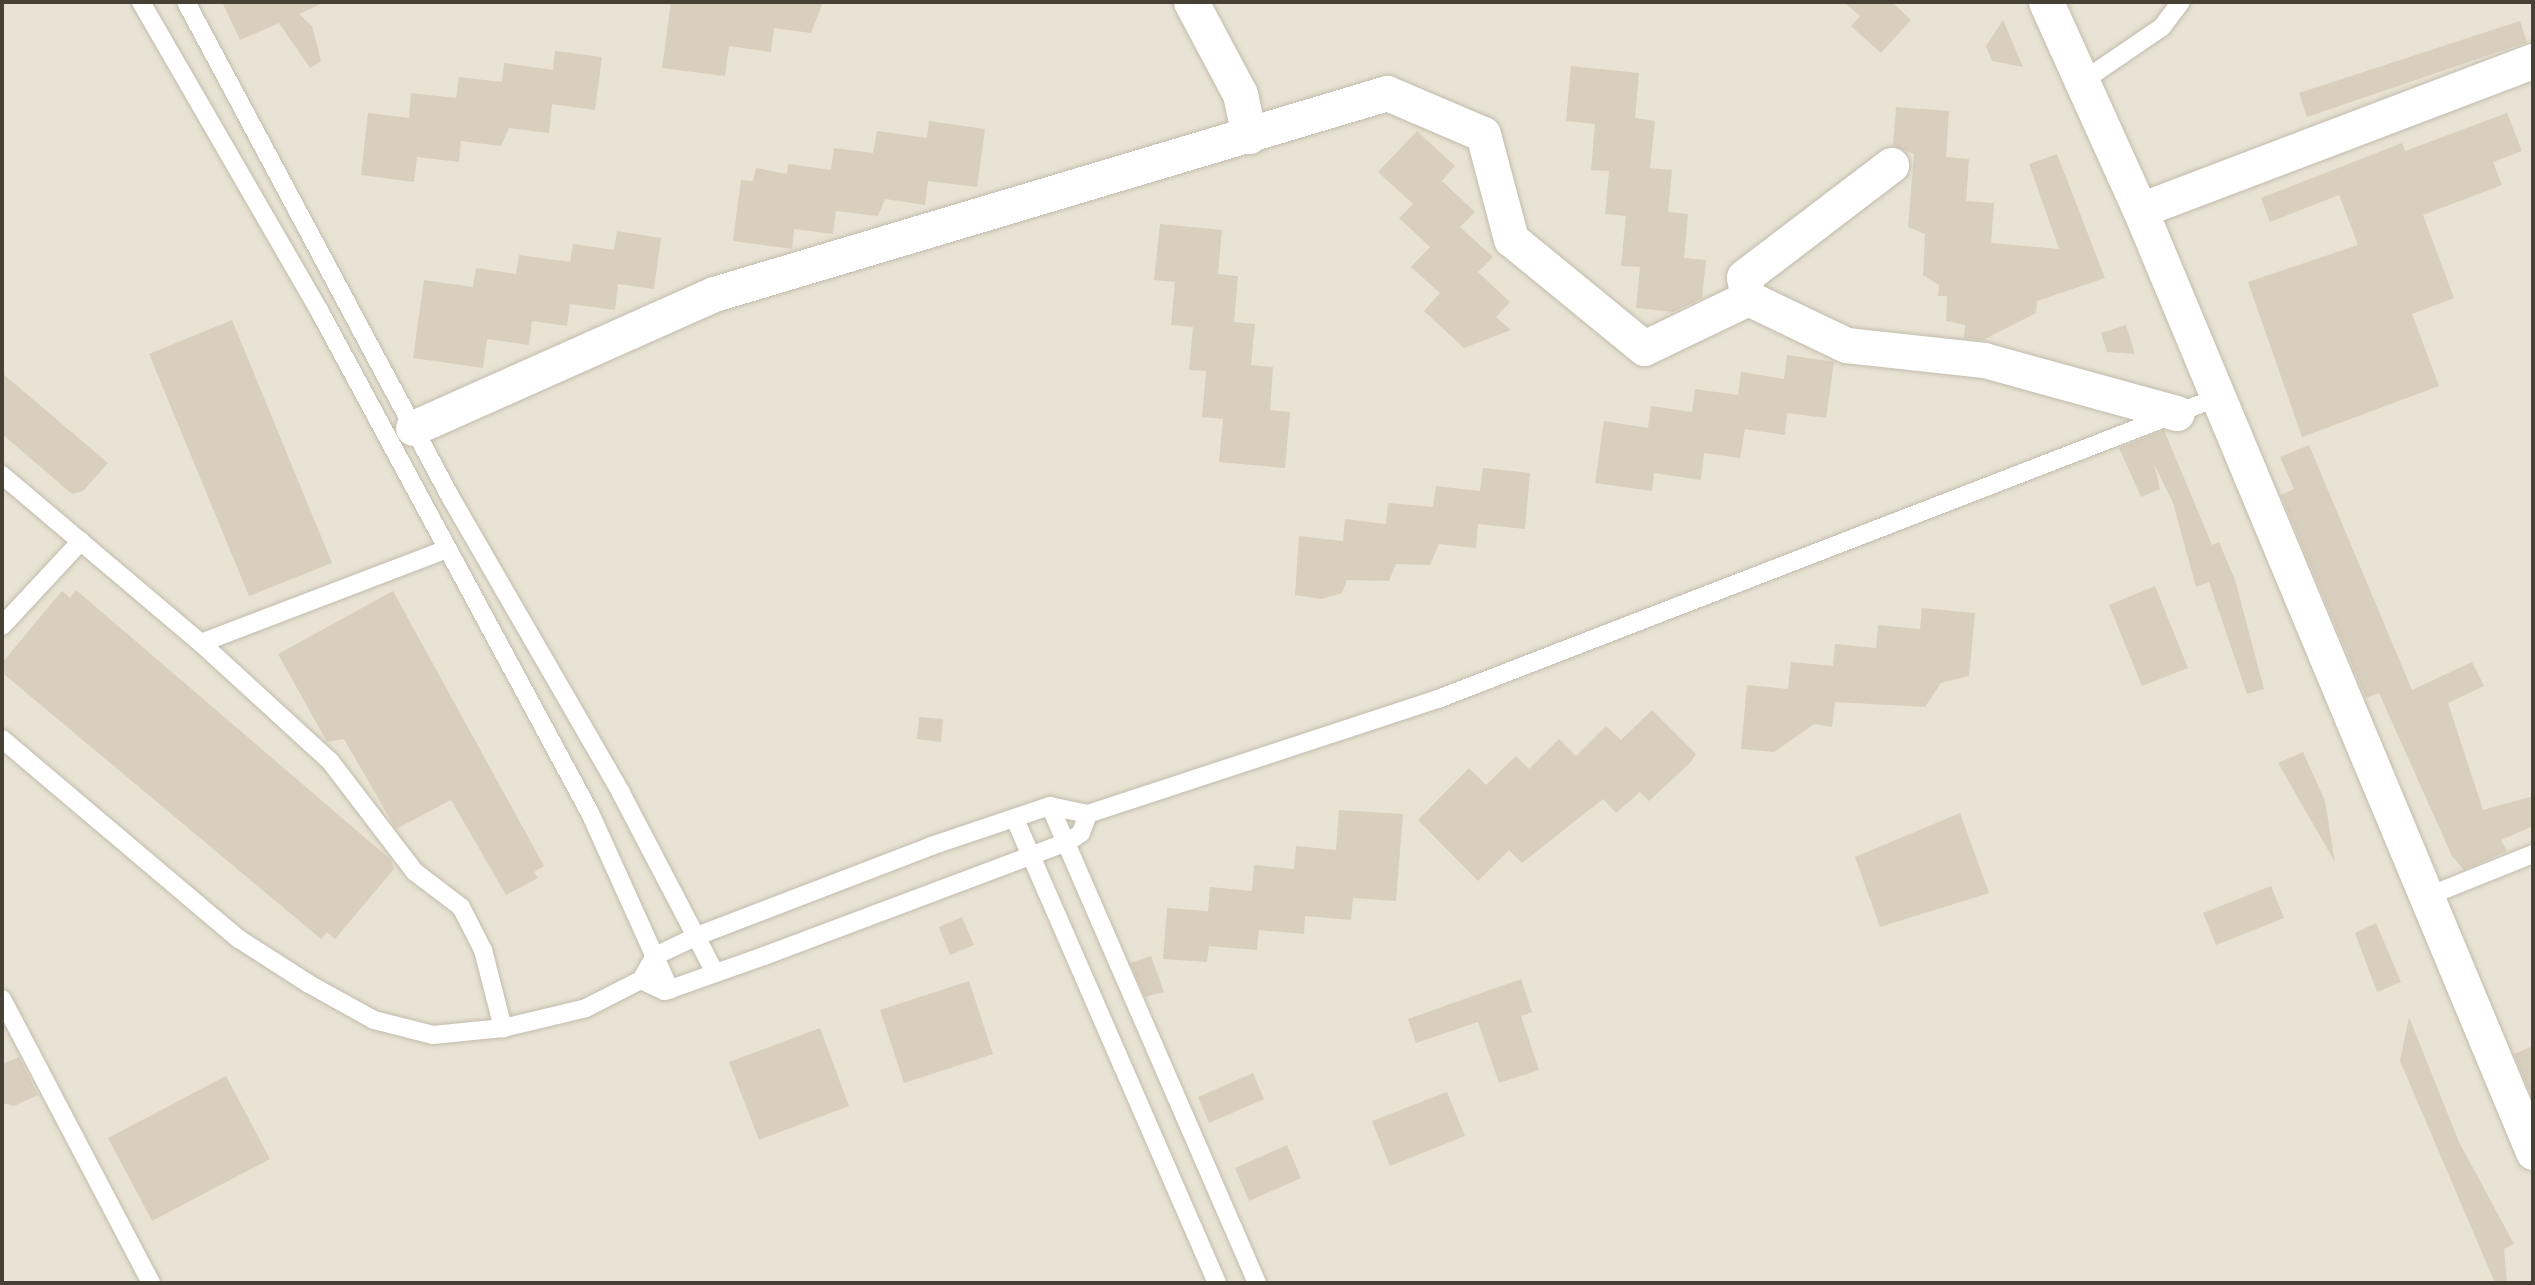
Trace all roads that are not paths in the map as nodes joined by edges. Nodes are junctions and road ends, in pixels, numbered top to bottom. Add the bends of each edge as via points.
1 (141, 2) edge
2 (186, 2) edge
3 (1191, 2) edge
4 (2046, 2) edge
5 (2181, 2) edge
6 (2533, 61) edge
7 (2080, 83) junction
8 (1249, 136) junction
9 (1891, 165) dead end
10 (2140, 210) junction
11 (1748, 298) junction
12 (2216, 398) junction
13 (2178, 413) junction
14 (413, 428) junction
15 (2, 475) edge
16 (81, 541) junction
17 (445, 550) junction
18 (2, 626) edge
19 (201, 643) junction
20 (2, 739) edge
21 (1050, 806) junction
22 (1088, 814) junction
23 (1015, 819) junction
24 (1068, 842) junction
25 (2533, 854) edge
26 (1032, 855) junction
27 (2426, 897) junction
28 (697, 936) junction
29 (655, 956) junction
30 (715, 973) junction
31 (641, 980) junction
32 (670, 990) junction
33 (2, 999) edge
34 (503, 1028) junction
35 (2533, 1152) edge
36 (151, 1283) edge
37 (1217, 1283) edge
38 (1257, 1283) edge

1 - 17 lane via 320,312
2 - 14 lane
3 - 8 street via 1240,94
4 - 7 street
5 - 7 lane via 2162,27
6 - 10 street
7 - 10 street
8 - 11 street via 1387,93 1483,134 1511,239 1644,348
8 - 14 street via 714,294
9 - 11 street via 1744,276
10 - 12 street
11 - 13 street via 1846,345 1984,360
12 - 13 lane
12 - 27 street
13 - 22 lane via 1438,699
14 - 28 lane
15 - 16 lane
16 - 18 lane
16 - 19 lane
17 - 19 lane
17 - 29 lane via 590,813
19 - 34 lane via 330,761 415,872 461,907 483,950
20 - 34 lane via 239,939 309,984 374,1020 433,1035
21 - 22 lane
21 - 23 lane
21 - 24 lane
22 - 24 lane via 1082,833
23 - 26 lane
23 - 28 lane
24 - 26 lane
24 - 38 lane
25 - 27 lane
26 - 30 lane
26 - 37 lane
27 - 35 street
28 - 29 lane
28 - 30 lane
29 - 31 lane
29 - 32 lane
30 - 32 lane
31 - 32 lane
31 - 34 lane via 586,1008
33 - 36 lane

